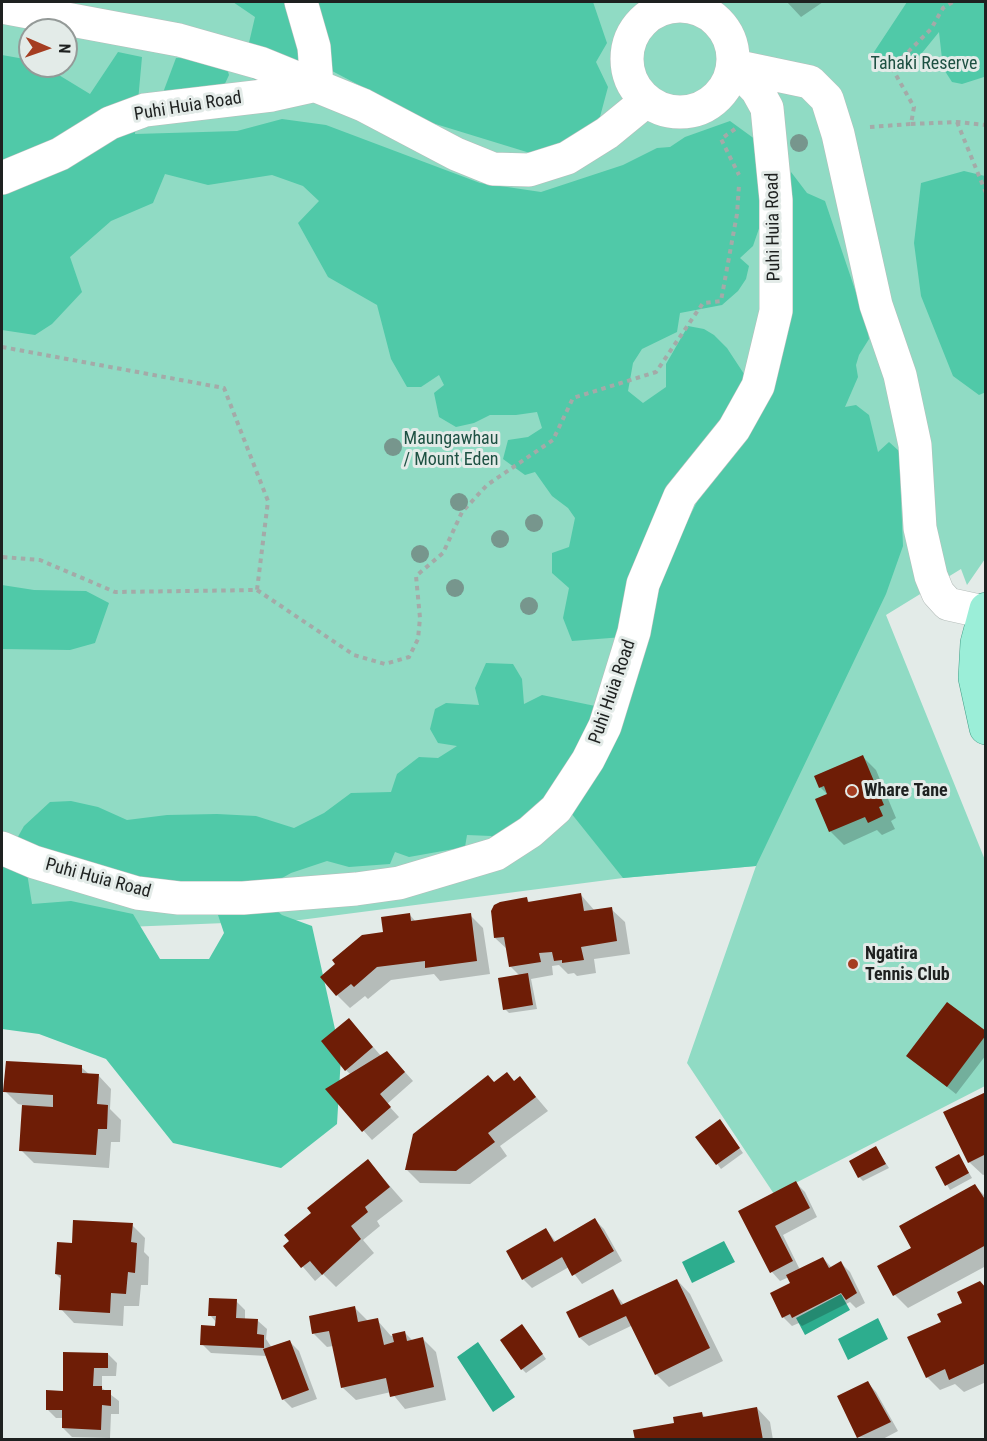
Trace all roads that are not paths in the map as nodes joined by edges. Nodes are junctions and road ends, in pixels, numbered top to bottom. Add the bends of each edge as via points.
1 (301, 2) edge
2 (2, 7) edge
3 (650, 7) edge
4 (734, 66) junction
5 (317, 85) junction
6 (646, 101) junction
7 (2, 178) edge
8 (985, 611) edge
9 (986, 728) edge
10 (2, 848) edge

1 - 5 street via 314,47
2 - 5 street via 179,40 260,63
3 - 4 street via 686,6 708,14 725,30
3 - 6 street via 633,34 627,55 634,87
4 - 6 street via 720,95 705,107 667,111
4 - 8 street via 810,82 827,99 876,304 900,375 915,445 920,528 931,576 948,604
4 - 10 street, Puhi Huia Road via 762,98 770,130 776,200 776,311 758,386 734,429 680,496 643,584 634,632 605,726 556,809 496,854 399,882 243,898 179,898 137,893 34,862
5 - 6 street via 480,165 512,171 547,166 567,158 607,133
5 - 7 street, Puhi Huia Road via 272,95 145,110 110,123 49,159
8 - 9 main road via 977,643 975,678

